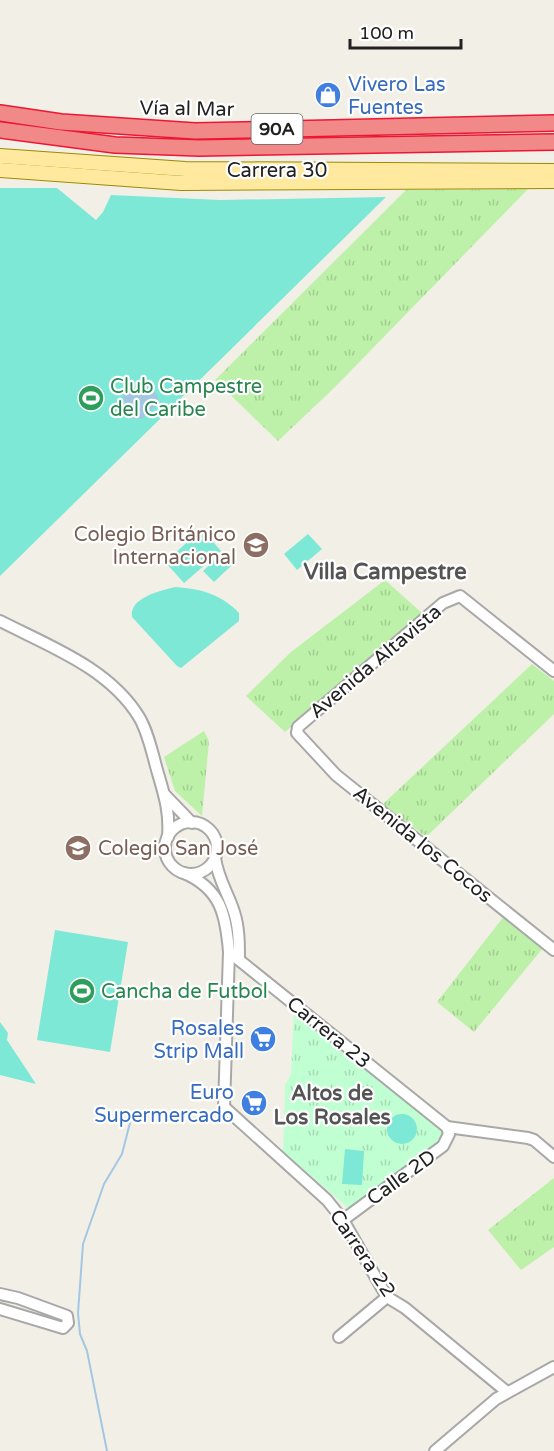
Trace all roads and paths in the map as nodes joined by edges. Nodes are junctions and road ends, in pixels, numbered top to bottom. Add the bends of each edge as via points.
1 (0, 113) edge
2 (554, 123) edge
3 (0, 130) edge
4 (554, 142) edge
5 (0, 156) edge
6 (0, 170) edge
7 (554, 171) edge
8 (554, 181) edge
9 (0, 621) edge
10 (554, 672) edge
11 (297, 733) joint
12 (164, 794) junction
13 (192, 823) junction
14 (168, 837) junction
15 (215, 858) junction
16 (184, 873) junction
17 (554, 950) edge
18 (229, 952) junction
19 (239, 959) junction
20 (228, 975) junction
21 (447, 1127) junction
22 (554, 1157) edge
23 (343, 1220) junction
24 (0, 1294) edge
25 (387, 1297) junction
26 (0, 1309) edge
27 (339, 1337) dead end
28 (554, 1367) edge
29 (507, 1392) junction
30 (435, 1451) edge

1 - 2 highway, Vía al Mar / 90A via 61,122 195,131
3 - 4 highway, Vía al Mar / 90A via 115,145 199,148
5 - 7 main road, Carrera 30 via 185,170
6 - 8 main road, Carrera 30 via 181,183
9 - 12 street via 64,653 114,686 139,718
10 - 11 street, Avenida Altavista via 460,596 443,603 298,726
11 - 17 street, Avenida los Cocos via 336,775
12 - 13 street
12 - 14 street via 170,817
13 - 14 street via 178,826
13 - 15 street via 213,834
14 - 16 street via 166,855
15 - 16 street via 206,870
15 - 19 street via 235,913
16 - 18 street via 201,880 218,902 225,919
18 - 19 street, Carrera 23
18 - 20 street
19 - 20 street
19 - 21 street, Carrera 23
20 - 23 street, Carrera 22 via 224,1107 327,1200
21 - 22 street via 528,1138
21 - 23 street, Calle 2D via 449,1134 443,1146
23 - 25 street, Carrera 22
24 - 26 street via 67,1316 68,1323 63,1328
25 - 27 street
25 - 29 street, Carrera 22
28 - 29 street
29 - 30 street

